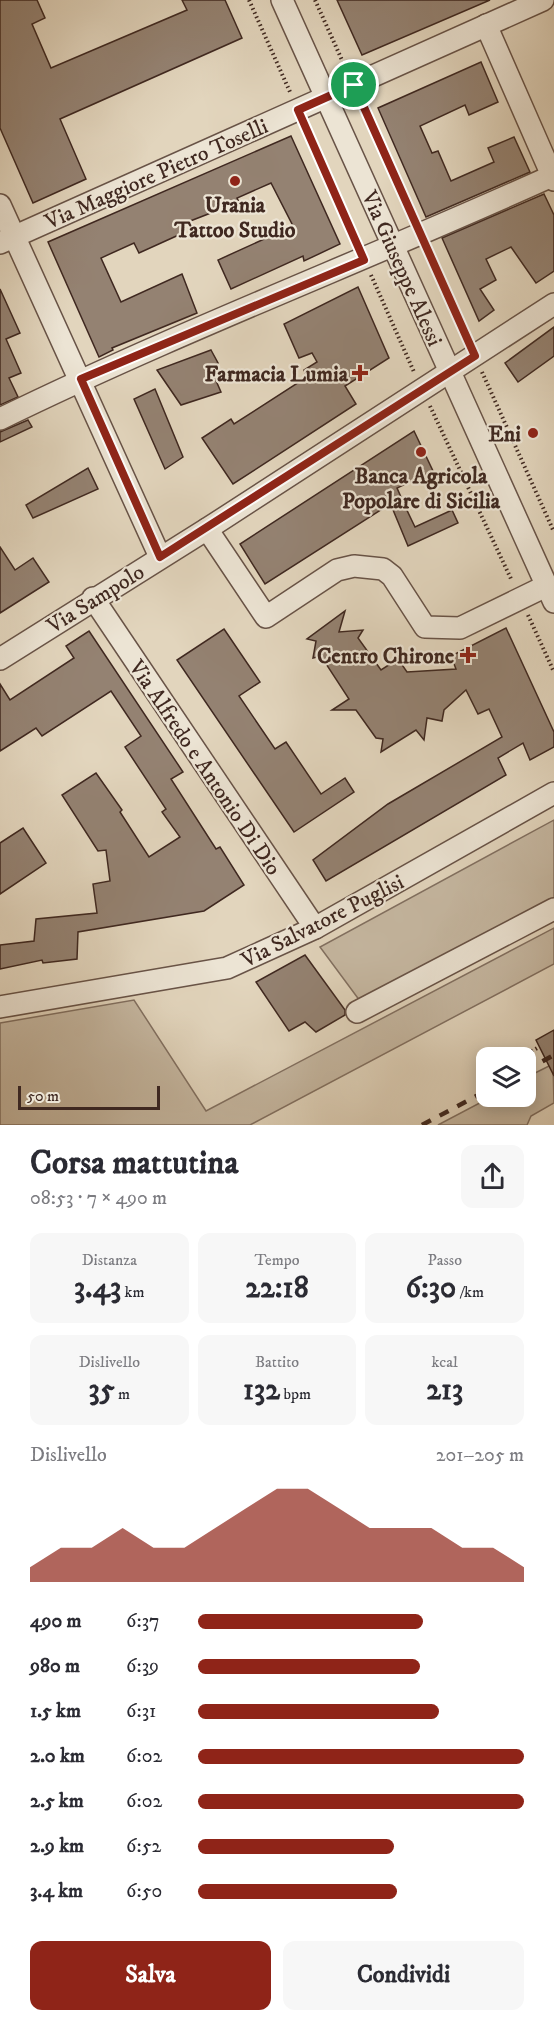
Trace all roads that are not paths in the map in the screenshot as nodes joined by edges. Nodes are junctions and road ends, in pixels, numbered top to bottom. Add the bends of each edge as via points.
1 (282, 0) edge
2 (543, 0) edge
3 (486, 25) junction
4 (326, 97) junction
5 (553, 178) edge
6 (0, 205) edge
7 (7, 239) edge
8 (393, 247) junction
9 (554, 304) edge
10 (450, 373) junction
11 (81, 379) junction
12 (0, 419) edge
13 (207, 529) junction
14 (160, 557) junction
15 (550, 594) edge
16 (96, 602) junction
17 (0, 659) edge
18 (554, 794) edge
19 (554, 909) edge
20 (315, 928) junction
21 (0, 1007) edge
22 (357, 1012) dead end

1 - 4 street, Via Giuseppe Alessi
2 - 3 street, Via Maggiore Pietro Toselli
3 - 4 street, Via Maggiore Pietro Toselli
3 - 5 street
4 - 7 street, Via Maggiore Pietro Toselli
4 - 8 street, Via Giuseppe Alessi
5 - 8 street
6 - 7 street
7 - 11 street
8 - 10 street, Via Giuseppe Alessi
8 - 11 street
9 - 10 street, Via Sampolo
10 - 13 street, Via Sampolo
10 - 15 street, Via Giuseppe Alessi
11 - 12 street
11 - 14 street
13 - 14 street, Via Sampolo
13 - 15 street via 266,617 337,570 354,566 382,569 392,576 425,627 460,628 520,598
14 - 16 street, Via Sampolo
16 - 17 street, Via Sampolo
16 - 20 street, Via Alfredo e Antonio Di Dio
18 - 20 street, Via Salvatore Puglisi
19 - 22 street
20 - 21 street, Via Salvatore Puglisi via 227,968

